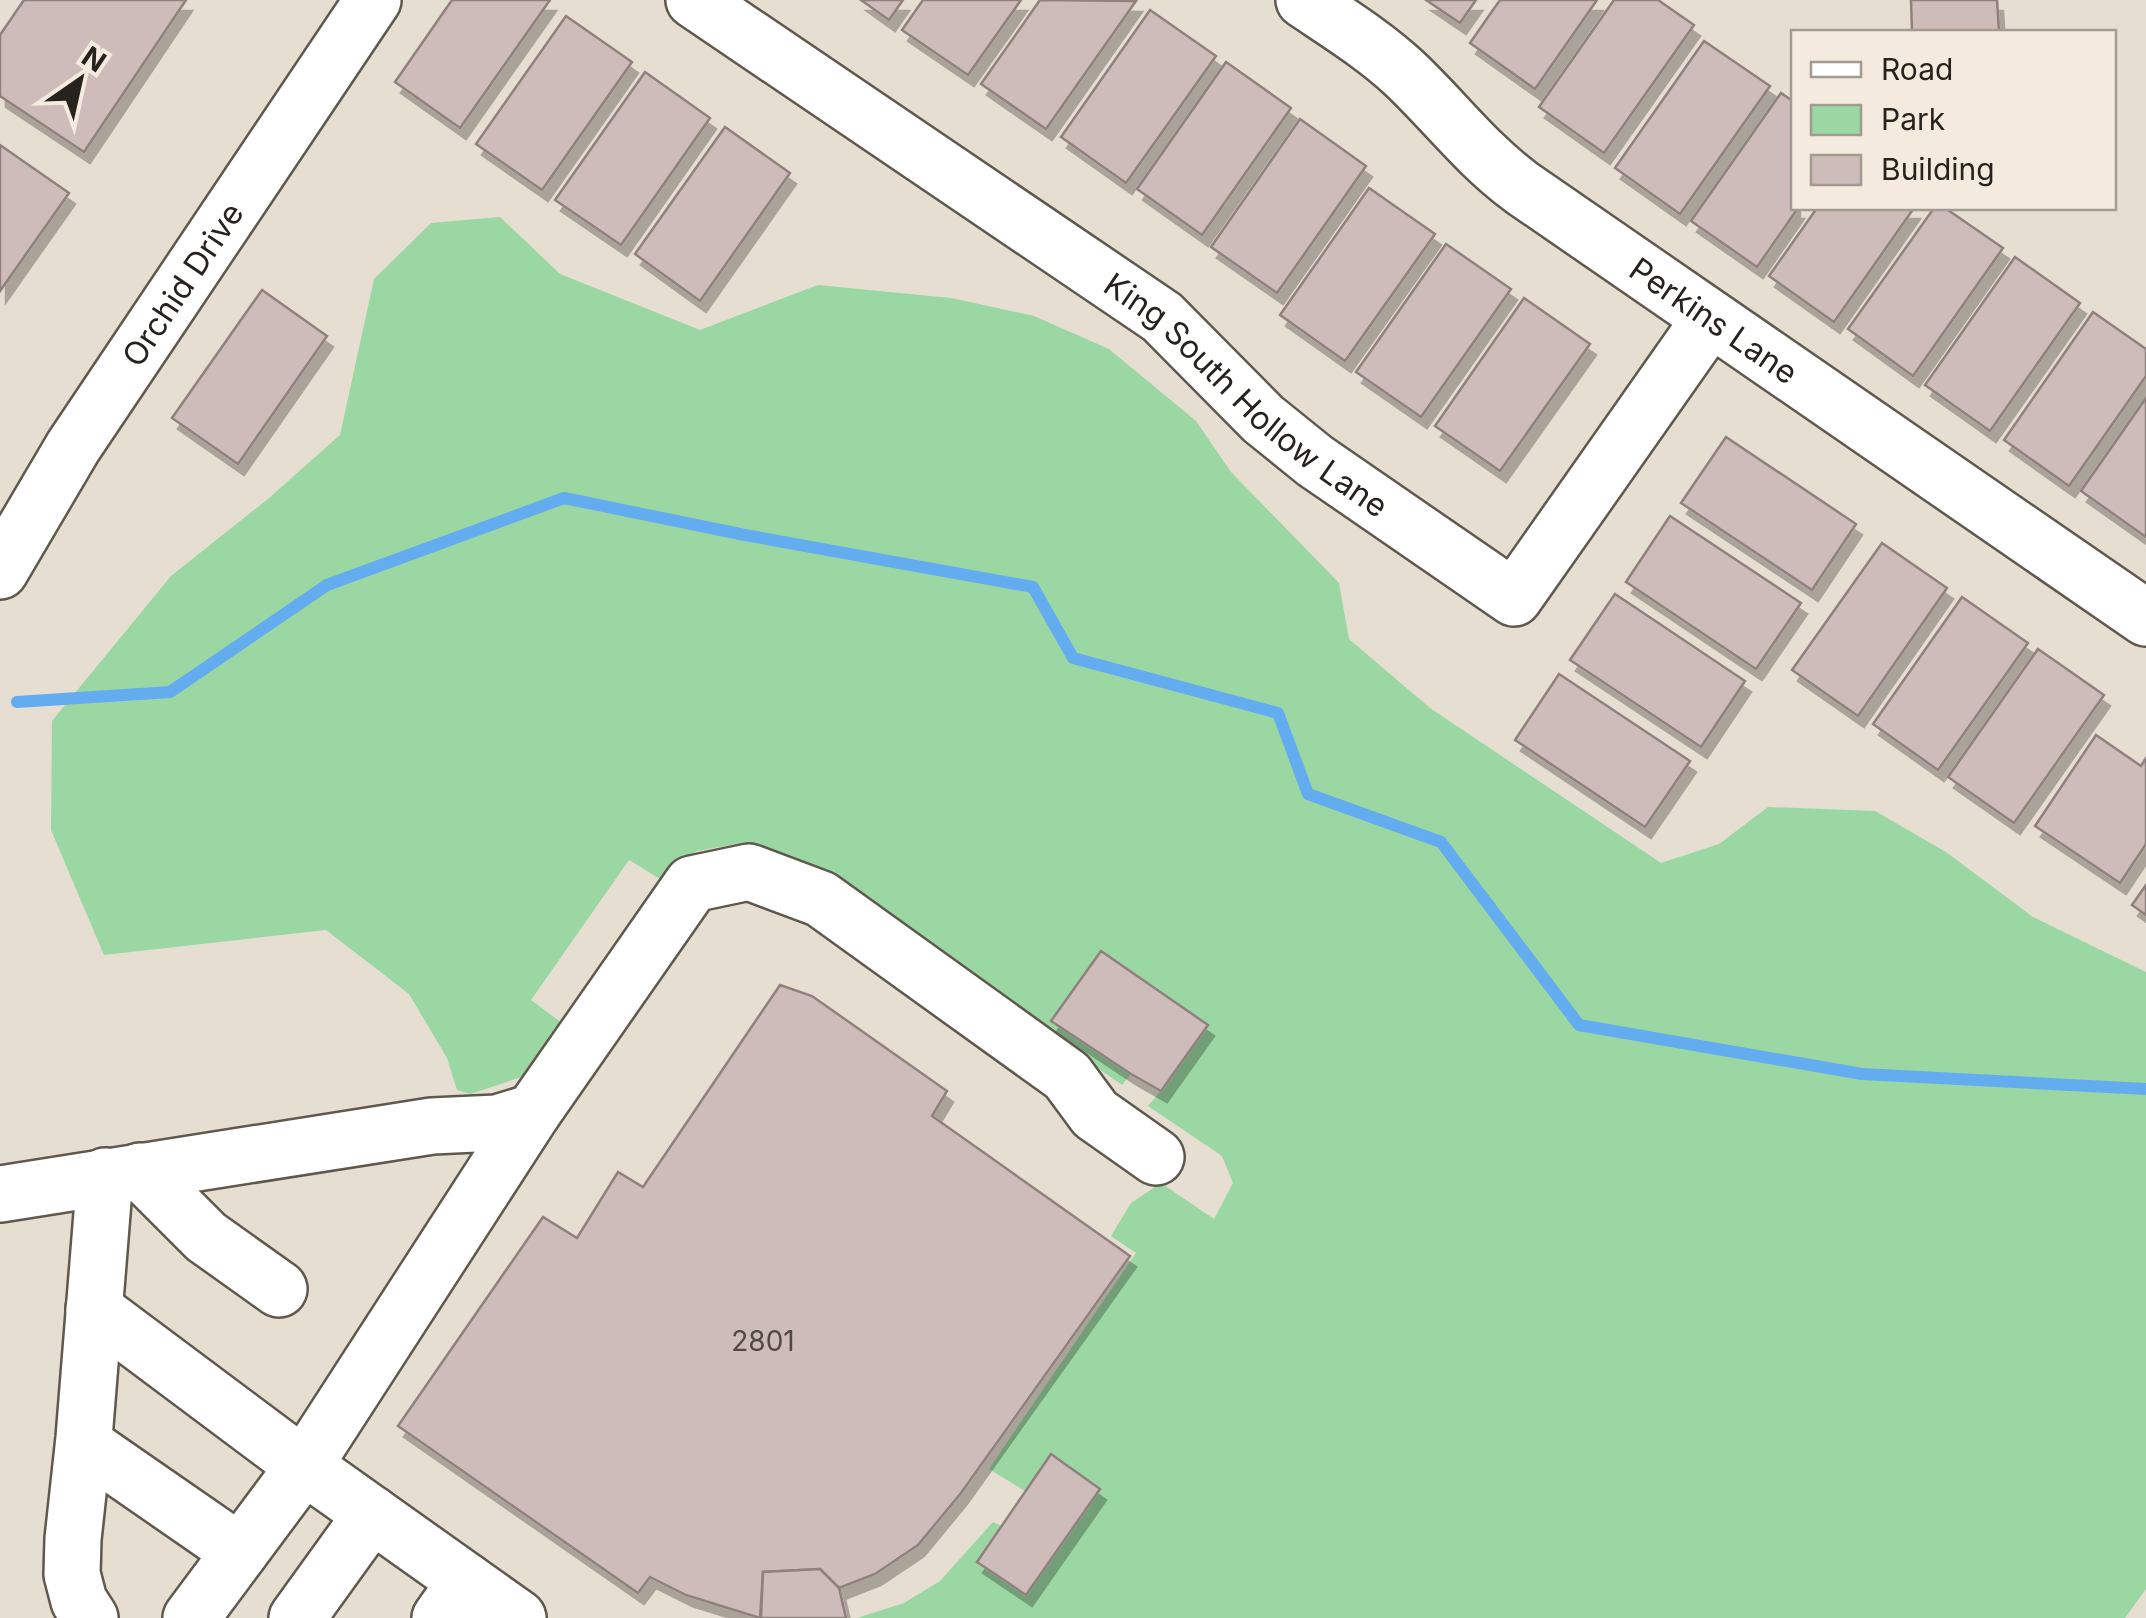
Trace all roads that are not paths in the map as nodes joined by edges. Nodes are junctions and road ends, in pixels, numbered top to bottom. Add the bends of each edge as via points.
1 (373, 0) edge
2 (694, 0) edge
3 (1304, 0) edge
4 (1710, 319) junction
5 (0, 571) edge
6 (2146, 618) edge
7 (532, 1112) junction
8 (1156, 1157) dead end
9 (123, 1174) junction
10 (0, 1194) edge
11 (279, 1290) dead end
12 (94, 1309) junction
13 (84, 1444) junction
14 (304, 1466) junction
15 (372, 1514) junction
16 (240, 1552) junction
17 (453, 1600) edge
18 (90, 1618) edge
19 (191, 1618) edge
20 (297, 1618) edge
21 (518, 1618) edge

1 - 5 street, Orchid Drive via 73,447
2 - 4 street, King South Hollow Lane via 1150,309 1301,450 1514,598
3 - 4 street, Perkins Lane via 1402,71 1498,170
4 - 6 street, Perkins Lane
7 - 8 street via 692,884 748,872 821,899 1067,1076 1096,1114
7 - 9 street
7 - 14 street
9 - 10 street
9 - 11 street
9 - 12 street
12 - 13 street
12 - 14 street
13 - 16 street
13 - 18 street via 72,1574
14 - 15 street
14 - 16 street
15 - 17 street
15 - 20 street
16 - 19 street
17 - 21 street

